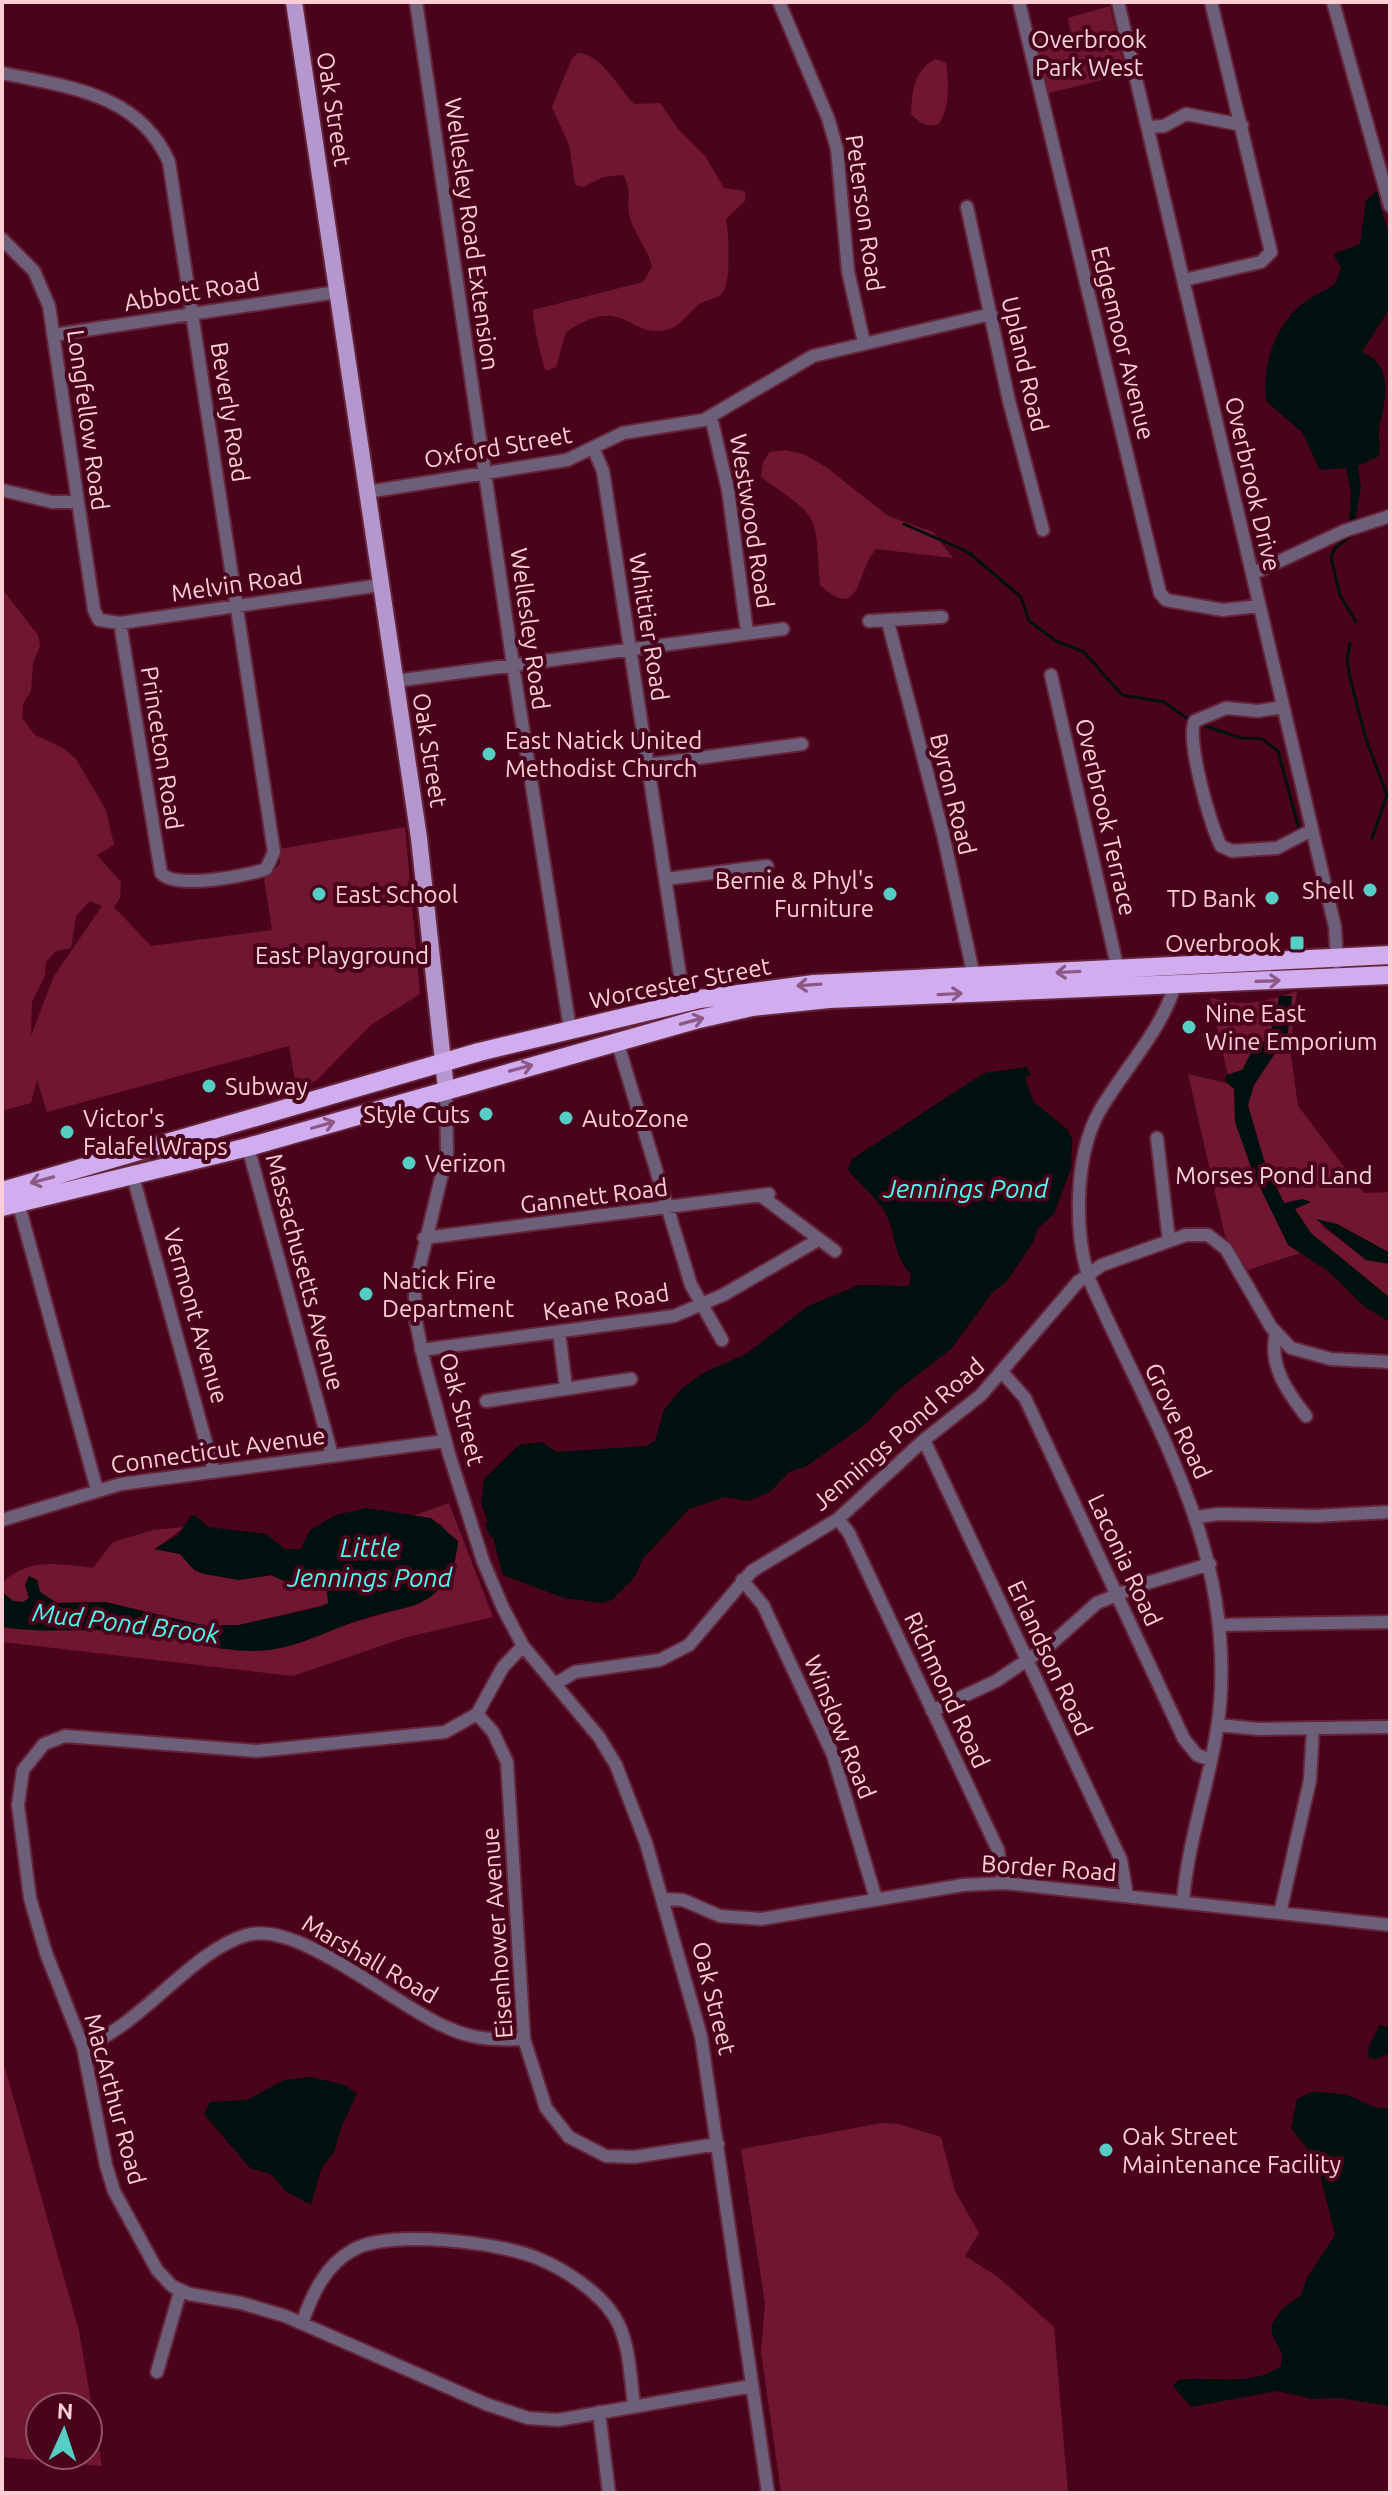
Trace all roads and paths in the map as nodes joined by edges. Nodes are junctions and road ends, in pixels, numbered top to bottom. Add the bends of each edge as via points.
1 (294, 2) edge
2 (416, 2) edge
3 (779, 2) edge
4 (1019, 2) edge
5 (1118, 2) edge
6 (1211, 2) edge
7 (1333, 2) edge
8 (2, 73) edge
9 (1242, 125) junction
10 (1148, 127) junction
11 (1389, 204) edge
12 (967, 207) dead end
13 (2, 239) edge
14 (1184, 280) junction
15 (337, 292) junction
16 (193, 314) junction
17 (991, 314) junction
18 (53, 335) junction
19 (864, 343) junction
20 (711, 417) junction
21 (594, 450) junction
22 (486, 472) junction
23 (2, 490) edge
24 (367, 492) junction
25 (78, 502) junction
26 (1390, 516) edge
27 (1043, 530) dead end
28 (1252, 574) junction
29 (381, 585) junction
30 (237, 606) junction
31 (1259, 606) junction
32 (942, 617) dead end
33 (99, 620) joint
34 (869, 621) dead end
35 (888, 622) junction
36 (120, 623) junction
37 (783, 629) dead end
38 (747, 632) junction
39 (630, 648) junction
40 (513, 665) junction
41 (1051, 675) dead end
42 (395, 681) junction
43 (1283, 707) junction
44 (802, 744) dead end
45 (647, 765) junction
46 (1312, 830) junction
47 (767, 866) dead end
48 (166, 879) joint
49 (666, 879) junction
50 (1390, 955) edge
51 (1337, 957) junction
52 (1118, 970) junction
53 (1390, 975) edge
54 (974, 977) junction
55 (1338, 978) junction
56 (1175, 985) junction
57 (684, 1002) junction
58 (570, 1029) junction
59 (617, 1041) junction
60 (445, 1062) junction
61 (446, 1089) junction
62 (1157, 1138) dead end
63 (248, 1147) junction
64 (132, 1173) junction
65 (2, 1191) edge
66 (10, 1204) edge
67 (668, 1208) junction
68 (424, 1238) junction
69 (818, 1240) junction
70 (1169, 1241) junction
71 (835, 1251) dead end
72 (1087, 1274) junction
73 (701, 1306) junction
74 (559, 1332) junction
75 (1276, 1333) junction
76 (722, 1340) dead end
77 (421, 1350) junction
78 (1390, 1362) edge
79 (1002, 1372) junction
80 (631, 1379) dead end
81 (566, 1388) junction
82 (486, 1401) dead end
83 (1306, 1416) dead end
84 (924, 1440) junction
85 (445, 1441) junction
86 (332, 1455) junction
87 (214, 1472) junction
88 (97, 1490) junction
89 (1390, 1512) edge
90 (1198, 1517) junction
91 (838, 1519) junction
92 (2, 1520) edge
93 (1210, 1564) junction
94 (742, 1580) junction
95 (1117, 1594) junction
96 (1390, 1622) edge
97 (1220, 1625) junction
98 (523, 1646) junction
99 (1027, 1660) junction
100 (555, 1684) junction
101 (932, 1711) junction
102 (477, 1714) junction
103 (1218, 1725) junction
104 (1386, 1727) edge
105 (1313, 1728) junction
106 (1211, 1760) junction
107 (1004, 1883) junction
108 (1127, 1896) junction
109 (662, 1899) junction
110 (876, 1899) junction
111 (1183, 1902) junction
112 (1280, 1913) junction
113 (1390, 1925) edge
114 (524, 2039) junction
115 (83, 2047) junction
116 (718, 2144) junction
117 (180, 2292) junction
118 (302, 2323) junction
119 (157, 2372) dead end
120 (752, 2386) junction
121 (634, 2405) junction
122 (599, 2412) junction
123 (609, 2493) edge
124 (768, 2493) edge

1 - 15 main road, Oak Street
2 - 22 street, Wellesley Road Extension
3 - 19 street, Peterson Road via 837,149 848,271
4 - 31 street, Edgemoor Avenue via 1161,596 1217,610
5 - 10 street, Overbrook Drive
6 - 9 street
7 - 11 street
8 - 16 street, Beverly Road via 106,98 150,131 173,176
9 - 10 street via 1186,114 1164,126
9 - 14 street via 1271,252 1261,262
10 - 14 street, Overbrook Drive
12 - 17 street, Upland Road
13 - 18 street, Longfellow Road via 39,281
14 - 28 street, Overbrook Drive
15 - 16 street, Abbott Road
15 - 24 main road, Oak Street
16 - 18 street, Abbott Road
16 - 30 street, Beverly Road
17 - 19 street, Oxford Street
17 - 27 street, Upland Road
18 - 25 street, Longfellow Road
19 - 20 street, Oxford Street via 796,362
20 - 21 street, Oxford Street via 623,433
20 - 38 street, Westwood Road via 728,490
21 - 22 street, Oxford Street via 567,460
21 - 39 street, Whittier Road via 603,471
22 - 24 street, Oxford Street
22 - 40 street, Wellesley Road
23 - 25 street via 52,502
24 - 29 main road, Oak Street
25 - 33 street, Longfellow Road
26 - 28 street
28 - 31 street, Overbrook Drive
29 - 30 street, Melvin Road
29 - 42 main road, Oak Street
30 - 36 street, Melvin Road
30 - 48 street, Beverly Road via 274,852 261,871 181,883
31 - 43 street, Overbrook Drive
32 - 35 street
33 - 36 street, Melvin Road
34 - 35 street
35 - 54 street, Byron Road
36 - 48 street, Princeton Road via 159,867
37 - 38 street
38 - 39 street
39 - 40 street
39 - 45 street, Whittier Road
40 - 42 street
40 - 58 street, Wellesley Road
41 - 52 street, Overbrook Terrace
42 - 60 main road, Oak Street
43 - 46 street, Overbrook Drive
43 - 46 street via 1226,708 1195,721 1191,732 1198,766 1213,827 1226,850 1277,848
44 - 45 street
45 - 49 street, Whittier Road
46 - 51 street, Overbrook Drive
47 - 49 street
49 - 57 street, Whittier Road
50 - 51 highway, Worcester Street
51 - 52 highway, Worcester Street
51 - 55 street, Overbrook Drive
52 -> 54 highway, Worcester Street
53 - 55 highway, Worcester Street
54 -> 57 highway, Worcester Street via 794,986
56 -> 55 highway, Worcester Street
59 -> 56 highway, Worcester Street via 731,1011 809,1000
56 - 72 street, Grove Road via 1089,1136 1079,1224
57 - 58 highway, Worcester Street
58 - 60 highway, Worcester Street
61 -> 59 highway, Worcester Street
59 - 67 street
60 - 61 main road, Oak Street
60 -> 65 highway, Worcester Street
63 -> 61 highway, Worcester Street
61 - 68 street, Oak Street via 447,1153
62 - 70 street
63 - 64 highway, Worcester Street
63 - 86 street, Massachusetts Avenue
64 - 66 highway, Worcester Street
64 - 87 street, Vermont Avenue
66 - 88 street
67 - 68 street, Gannett Road
67 - 69 street, Gannett Road via 764,1194
67 - 73 street
68 - 77 street, Oak Street via 414,1297
69 - 71 street
69 - 73 street, Keane Road
70 - 72 street
70 - 75 street via 1200,1233 1221,1242
72 - 79 street, Jennings Pond Road
72 - 90 street, Grove Road
73 - 74 street, Keane Road via 667,1317
73 - 76 street
74 - 77 street, Keane Road
74 - 81 street
75 - 78 street via 1291,1348 1320,1358
75 - 83 street via 1274,1350 1283,1382
77 - 85 street, Oak Street
79 - 84 street, Jennings Pond Road via 971,1405
79 - 95 street, Laconia Road via 1025,1398
80 - 81 street
81 - 82 street
84 - 91 street, Jennings Pond Road
84 - 99 street, Erlandson Road
85 - 86 street, Connecticut Avenue
85 - 98 street, Oak Street via 489,1576
86 - 87 street, Connecticut Avenue
87 - 88 street, Connecticut Avenue
88 - 92 street, Connecticut Avenue
89 - 90 street
90 - 93 street, Grove Road
91 - 94 street, Jennings Pond Road
91 - 101 street, Richmond Road
93 - 95 street
93 - 97 street, Grove Road
94 - 100 street, Jennings Pond Road via 697,1638 679,1652 646,1663 575,1672
94 - 110 street, Winslow Road via 763,1605 830,1747
95 - 99 street via 1090,1608
95 - 106 street, Laconia Road via 1188,1745
96 - 97 street
97 - 103 street, Grove Road
98 - 100 street, Oak Street
98 - 102 street via 503,1667
99 - 101 street via 976,1692
99 - 108 street, Erlandson Road via 1121,1860
100 - 109 street, Oak Street via 621,1773
101 - 107 street, Richmond Road via 998,1850
102 - 114 street, Eisenhower Avenue via 499,1742 509,1773
102 - 115 street, MacArthur Road via 433,1734 280,1750 79,1736 44,1744 23,1770 18,1791 27,1879 40,1935
103 - 105 street
103 - 106 street, Grove Road
104 - 105 street
105 - 112 street via 1310,1780
106 - 111 street, Grove Road
107 - 108 street, Border Road
107 - 110 street, Border Road
108 - 111 street, Border Road
109 - 110 street, Border Road via 747,1919
109 - 116 street, Oak Street via 697,2014
111 - 112 street, Border Road
112 - 113 street, Border Road
114 - 115 street, Marshall Road via 493,2040 450,2029 299,1941 263,1932 227,1944 116,2029
114 - 116 street, Eisenhower Avenue via 546,2108 580,2145 619,2157
115 - 117 street, MacArthur Road via 114,2191 157,2270
116 - 120 street, Oak Street
117 - 118 street via 255,2306
117 - 119 street
118 - 121 street via 330,2268 351,2250 374,2241 417,2239 528,2254 567,2274 613,2315 627,2353
118 - 122 street via 513,2415 558,2420
120 - 121 street
120 - 124 street, Oak Street
121 - 122 street
122 - 123 street

